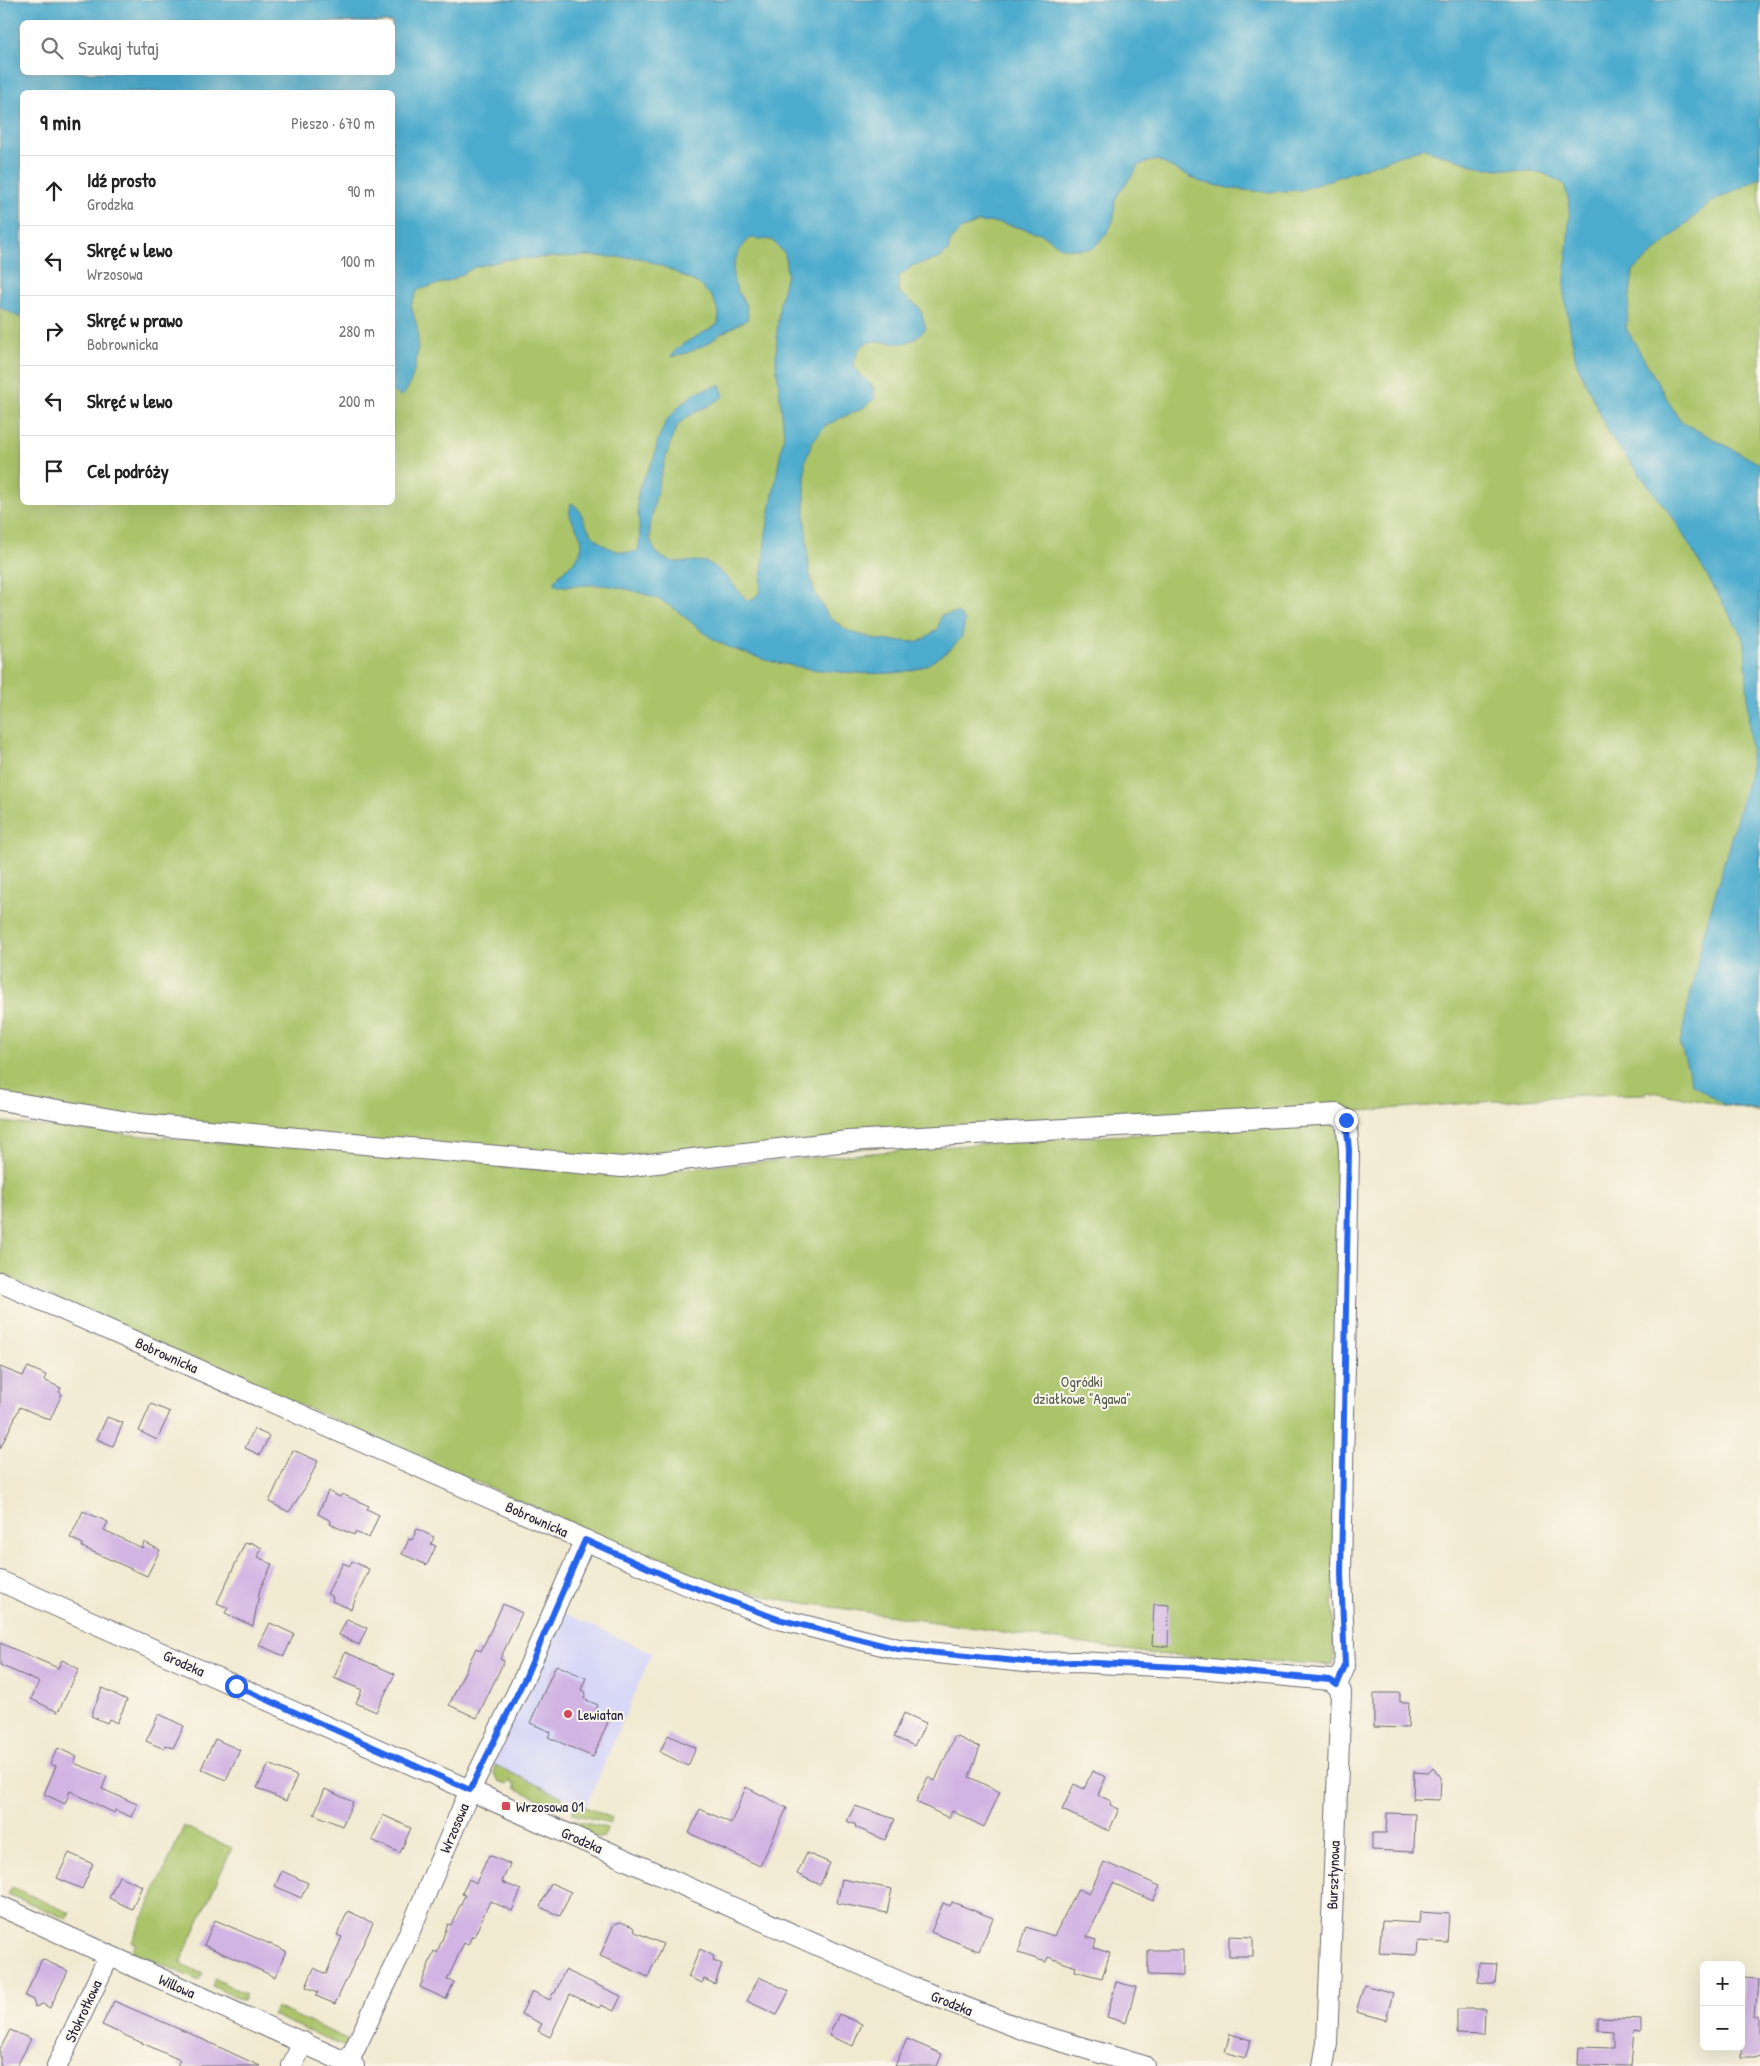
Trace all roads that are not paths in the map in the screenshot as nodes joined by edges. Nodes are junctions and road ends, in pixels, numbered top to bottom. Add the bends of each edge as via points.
1 (0, 1100) edge
2 (0, 1282) edge
3 (585, 1540) junction
4 (0, 1581) edge
5 (1337, 1685) junction
6 (470, 1790) junction
7 (0, 1906) edge
8 (109, 1956) junction
9 (303, 2042) junction
10 (351, 2064) edge
11 (57, 2066) edge
12 (292, 2066) edge
13 (1144, 2066) edge
14 (1323, 2066) edge

1 - 5 street via 140,1124 622,1167 848,1141 1337,1114 1346,1120 1349,1150 1341,1574 1345,1666
2 - 3 street, Bobrownicka
3 - 5 street, Bobrownicka via 682,1583 778,1619 898,1649 1035,1663 1208,1669 1330,1680
3 - 6 street, Wrzosowa via 526,1676
4 - 6 street, Grodzka
5 - 14 street, Bursztynowa via 1341,1692
6 - 10 street, Wrzosowa
6 - 13 street, Grodzka via 918,1989 1027,2031
7 - 8 street, Willowa
8 - 9 street, Willowa
8 - 11 street, Stokrotkowa
9 - 10 street, Willowa
9 - 12 street

